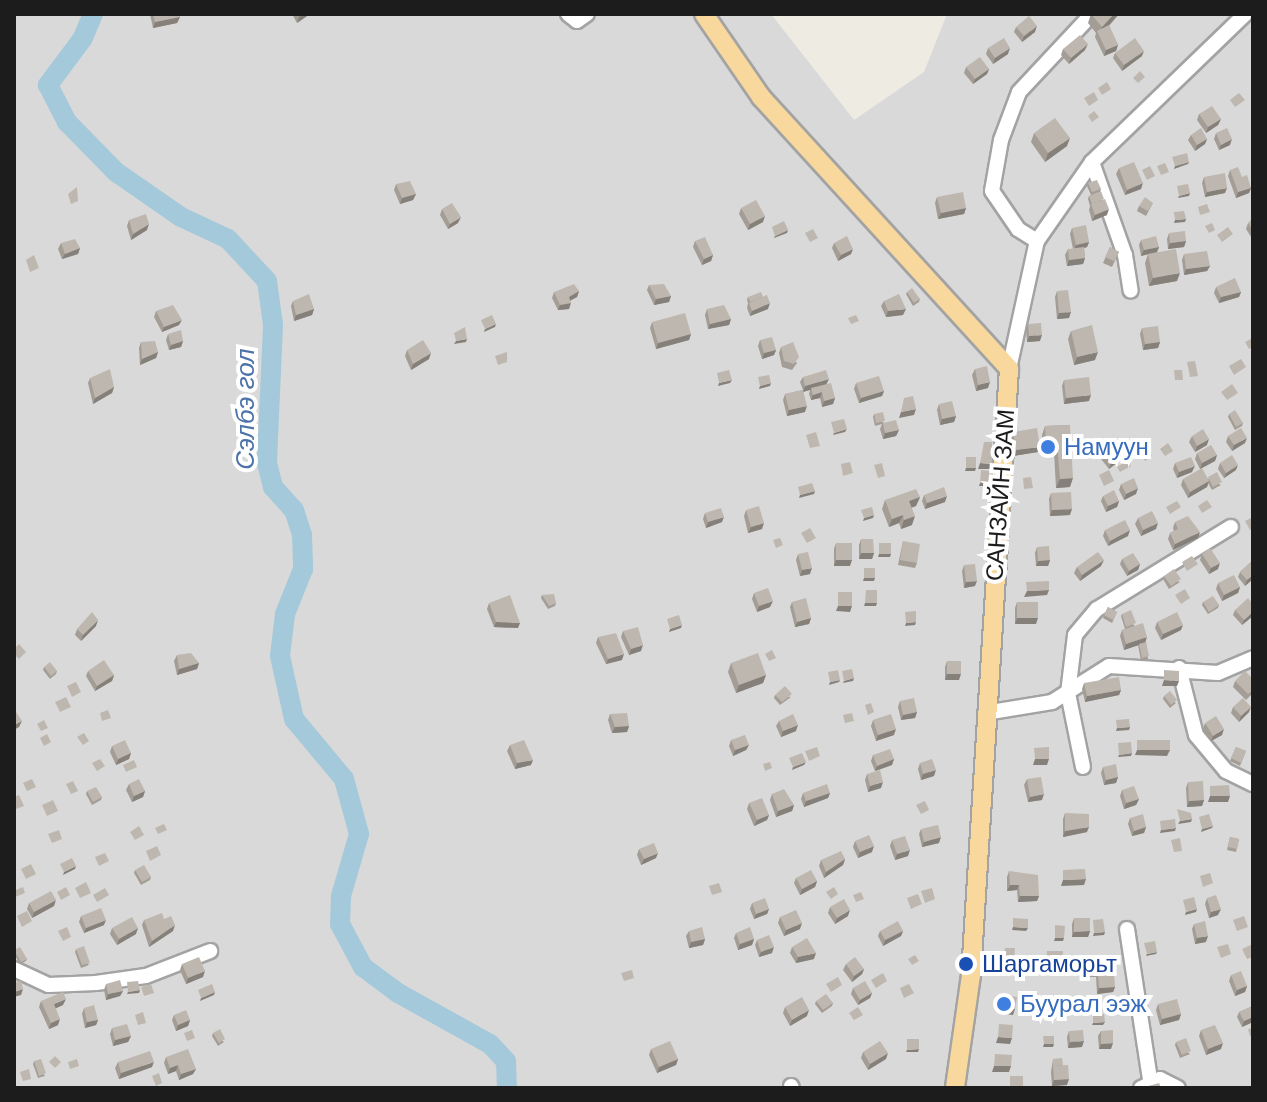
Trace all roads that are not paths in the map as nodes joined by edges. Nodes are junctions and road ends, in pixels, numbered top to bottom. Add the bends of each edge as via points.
1 (568, 14) edge
2 (587, 14) edge
3 (704, 14) edge
4 (1092, 14) edge
5 (1245, 14) edge
6 (1076, 21) edge
7 (1092, 162) junction
8 (1037, 241) junction
9 (1131, 291) dead end
10 (1009, 369) junction
11 (1231, 527) dead end
12 (1253, 658) edge
13 (1179, 668) junction
14 (1068, 693) junction
15 (985, 713) junction
16 (1083, 767) dead end
17 (1253, 784) edge
18 (1127, 929) dead end
19 (210, 951) dead end
20 (14, 969) edge
21 (1146, 1084) edge
22 (955, 1088) edge
23 (1178, 1088) edge

1 - 2 street via 577,21
3 - 10 main road via 761,97
4 - 6 street
5 - 7 street
6 - 8 street via 1019,92 1001,140 992,191 1018,229
7 - 8 street
7 - 9 street via 1125,255
8 - 10 street
10 - 15 main road, САНЗАЙН ЗАМ
11 - 14 street via 1097,609 1075,635
12 - 13 street via 1218,673
13 - 14 street via 1109,666 1086,676
13 - 17 street via 1196,735 1226,771
14 - 15 street via 1052,702
14 - 16 street
15 - 22 main road, САНЗАЙН ЗАМ via 971,975
18 - 21 street
19 - 20 street via 146,976 96,983 49,985
21 - 23 street

